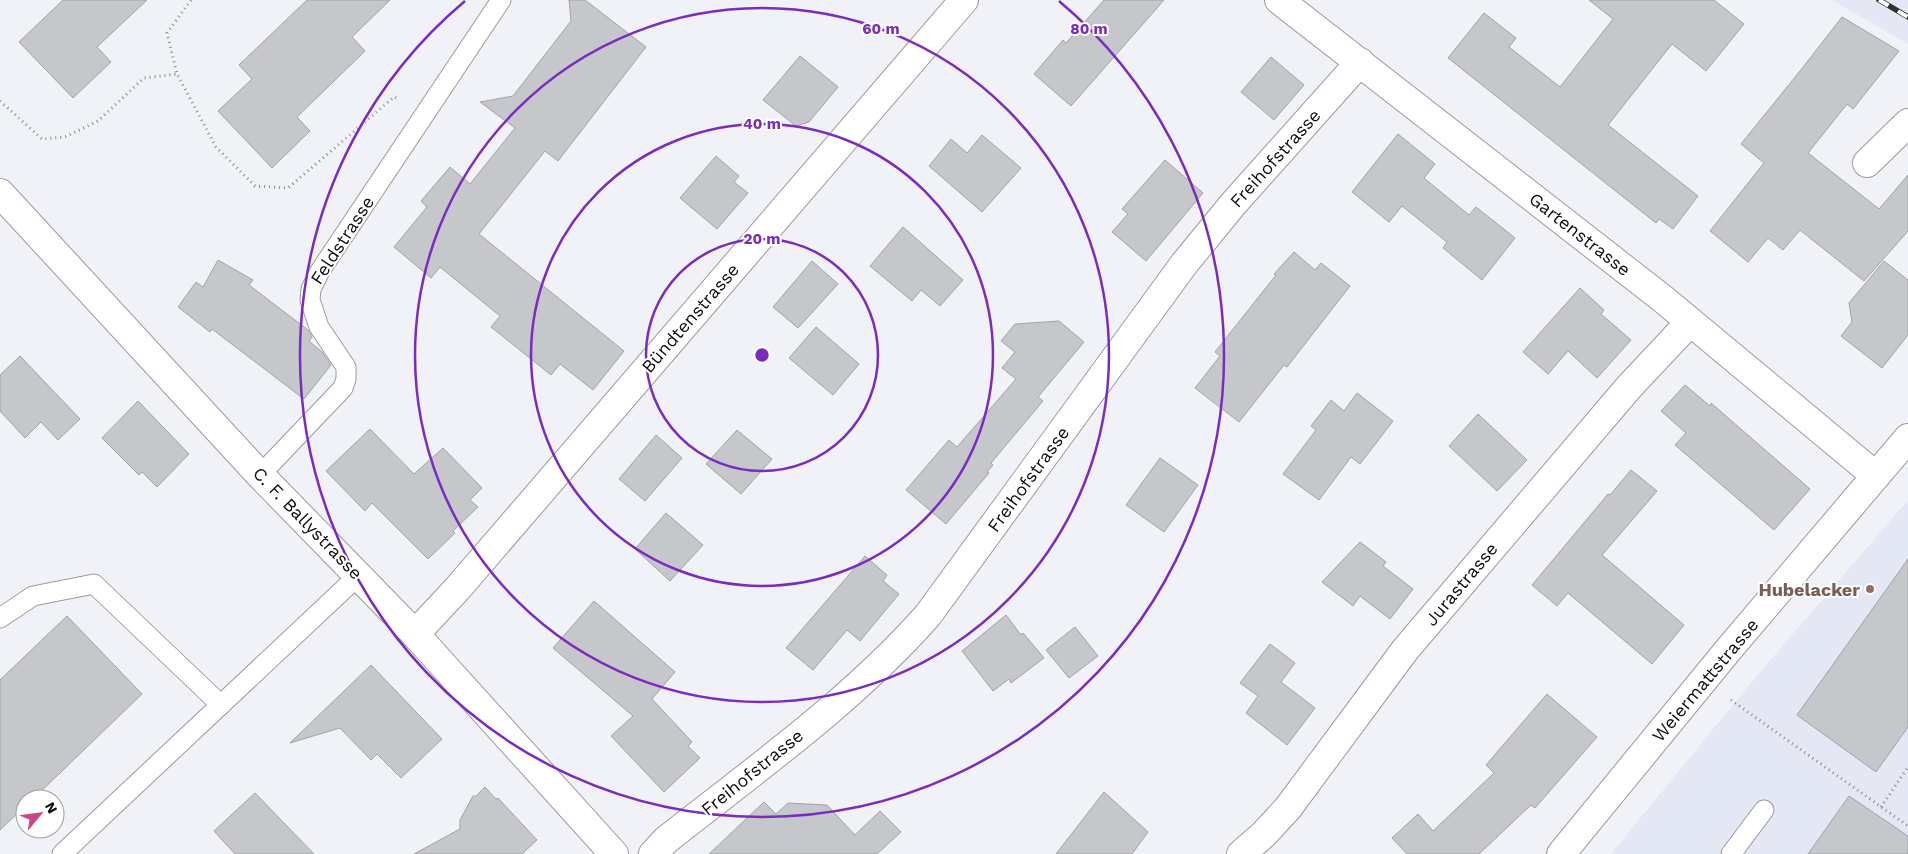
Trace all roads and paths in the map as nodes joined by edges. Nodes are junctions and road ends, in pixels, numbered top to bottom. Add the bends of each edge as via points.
1 (191, 0) edge
2 (501, 0) edge
3 (964, 0) edge
4 (1279, 0) edge
5 (1360, 62) junction
6 (177, 74) junction
7 (0, 101) edge
8 (431, 106) junction
9 (1908, 123) edge
10 (1867, 163) dead end
11 (0, 193) edge
12 (1690, 322) junction
13 (1908, 438) edge
14 (260, 475) junction
15 (1876, 476) junction
16 (359, 576) junction
17 (0, 618) edge
18 (415, 634) junction
19 (1704, 681) junction
20 (221, 705) junction
21 (1908, 767) edge
22 (1880, 807) junction
23 (1764, 810) dead end
24 (1908, 826) edge
25 (599, 848) edge
26 (62, 854) edge
27 (653, 854) edge
28 (1241, 854) edge
29 (1561, 854) edge
30 (1731, 854) edge

1 - 6 path via 167,33
2 - 8 lane, Feldstrasse
3 - 18 street, Bündtenstrasse via 465,581
4 - 5 street, Gartenstrasse
5 - 12 street, Gartenstrasse
5 - 27 street, Freihofstrasse via 1184,264 911,635 864,682 666,840
6 - 7 path via 144,78 98,121 65,137 42,139
6 - 8 path via 216,147 255,186 288,188 394,98
8 - 14 lane, Feldstrasse via 311,289 310,300 319,327 346,367 344,388
9 - 10 street
11 - 14 street, C. F. Ballystrasse
12 - 15 street, Gartenstrasse
12 - 28 street, Jurastrasse via 1629,387 1405,650 1288,808
13 - 15 street, Weiermattstrasse
14 - 16 street, C. F. Ballystrasse
15 - 19 street, Weiermattstrasse
16 - 18 street, C. F. Ballystrasse
16 - 20 lane
17 - 20 lane via 33,596 94,584
18 - 25 street, C. F. Ballystrasse
19 - 22 path
19 - 29 street, Weiermattstrasse
20 - 26 lane
21 - 22 path
22 - 24 path
23 - 30 lane

